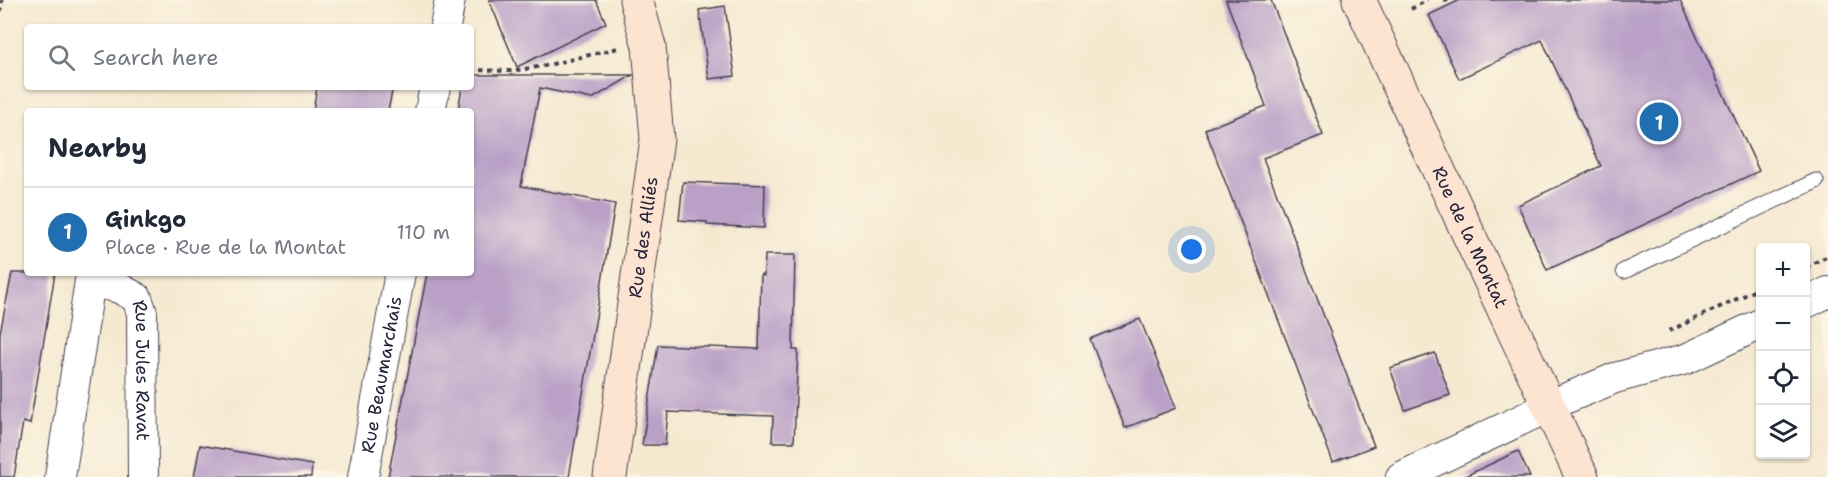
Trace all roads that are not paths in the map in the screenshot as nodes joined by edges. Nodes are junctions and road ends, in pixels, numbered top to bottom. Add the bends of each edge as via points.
1 (450, 0) edge
2 (636, 0) edge
3 (1359, 0) edge
4 (446, 24) edge
5 (434, 90) edge
6 (431, 108) edge
7 (1816, 180) dead end
8 (1624, 271) dead end
9 (399, 276) edge
10 (1828, 292) edge
11 (1810, 301) edge
12 (1756, 326) edge
13 (1550, 406) junction
14 (60, 477) edge
15 (143, 477) edge
16 (363, 477) edge
17 (610, 477) edge
18 (1401, 477) edge
19 (1582, 477) edge

1 - 4 street
2 - 17 main road, Rue des Alliés via 649,46 657,139
3 - 13 main road, Rue de la Montat
5 - 6 street
7 - 8 lane
9 - 16 street, Rue Beaumarchais
10 - 11 street
12 - 13 street via 1686,359 1615,378
13 - 18 street
13 - 19 main road, Rue de la Montat
14 - 15 street, Rue Jules Ravat via 90,281 119,288 137,298 142,314

